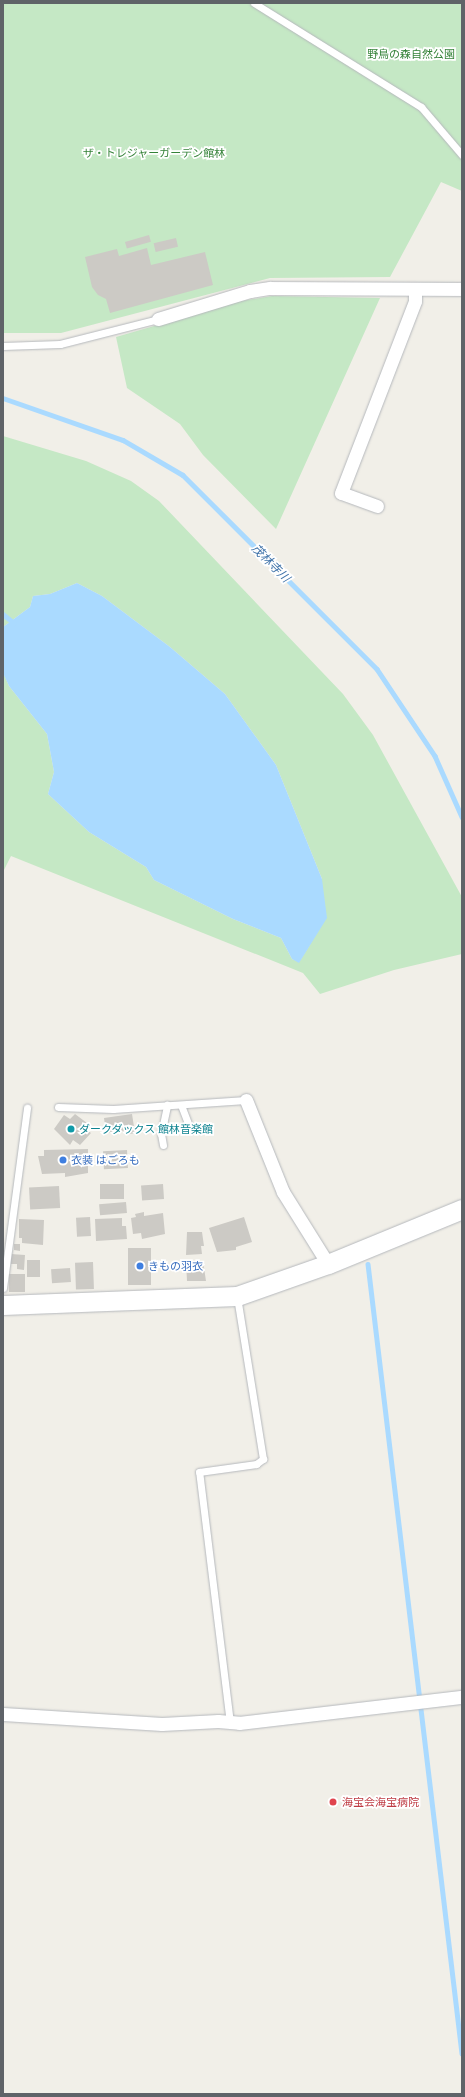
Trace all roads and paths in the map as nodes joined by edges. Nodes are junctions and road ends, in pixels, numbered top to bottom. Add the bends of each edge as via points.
1 (254, 3) edge
2 (462, 155) edge
3 (462, 290) edge
4 (415, 291) junction
5 (158, 318) joint
6 (3, 346) edge
7 (377, 506) dead end
8 (246, 1100) joint
9 (181, 1104) junction
10 (167, 1106) junction
11 (58, 1107) dead end
12 (27, 1108) dead end
13 (188, 1123) dead end
14 (163, 1145) dead end
15 (462, 1209) edge
16 (328, 1264) junction
17 (3, 1288) edge
18 (237, 1296) junction
19 (3, 1305) edge
20 (462, 1697) edge
21 (3, 1714) edge
22 (230, 1722) junction

1 - 2 lane via 421,107
3 - 4 street via 440,288
4 - 5 street via 270,288 250,291
4 - 7 street via 415,301 340,493
5 - 6 lane via 60,344
8 - 9 lane
8 - 16 street via 283,1192
9 - 10 lane
9 - 13 lane
10 - 11 lane via 113,1109
10 - 14 lane via 161,1134
12 - 17 lane
15 - 16 street
16 - 18 street
18 - 19 street
18 - 22 lane via 263,1459 256,1464 199,1472
20 - 22 street
21 - 22 street via 162,1724

